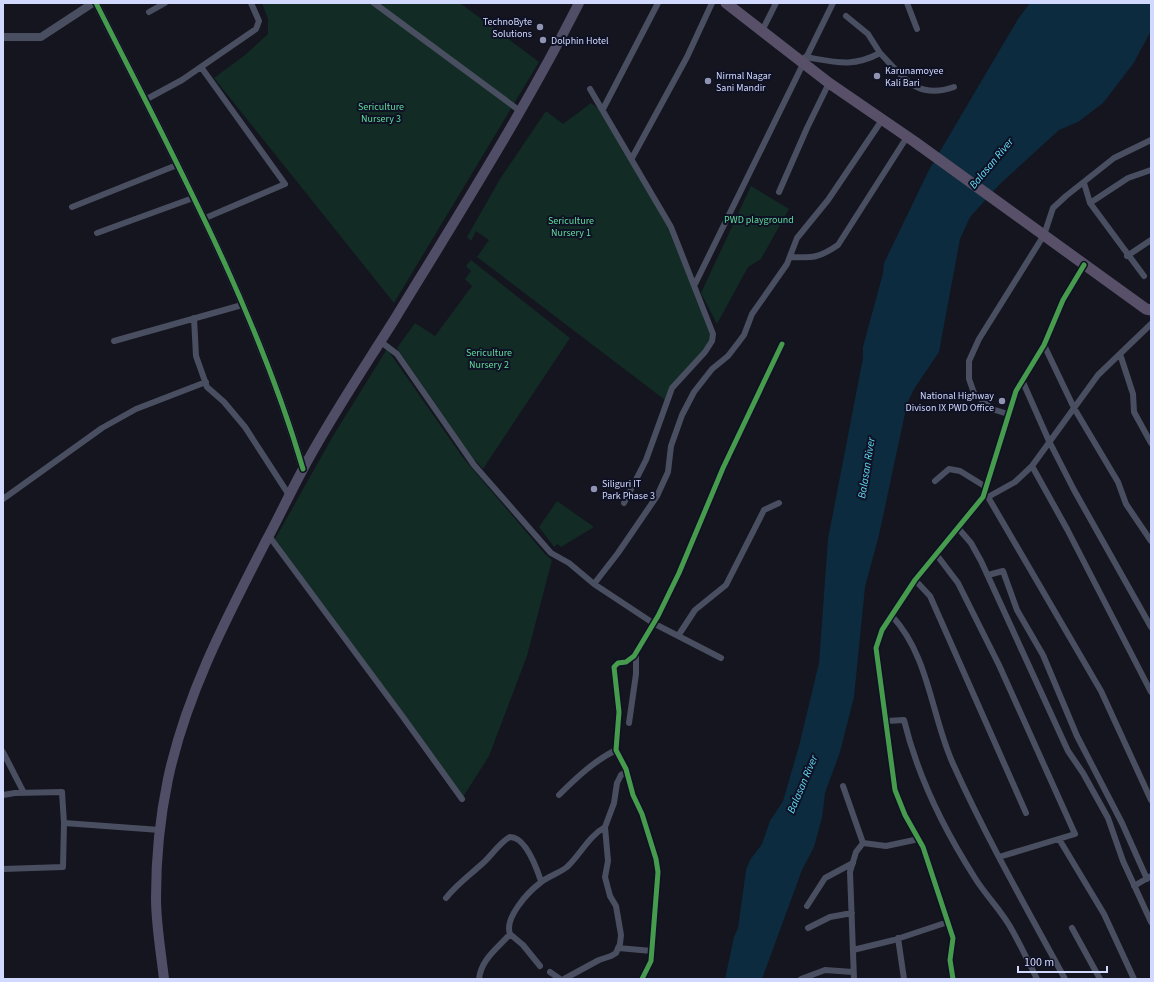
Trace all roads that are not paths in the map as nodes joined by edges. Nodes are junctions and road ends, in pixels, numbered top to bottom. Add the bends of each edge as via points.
1 (95, 3) edge
2 (165, 3) edge
3 (251, 3) edge
4 (374, 3) edge
5 (580, 3) edge
6 (658, 3) edge
7 (712, 3) edge
8 (726, 3) edge
9 (776, 3) edge
10 (833, 3) edge
11 (907, 3) edge
12 (149, 12) dead end
13 (846, 16) dead end
14 (917, 29) dead end
15 (762, 31) junction
16 (3, 37) edge
17 (880, 53) junction
18 (804, 59) junction
19 (201, 67) junction
20 (829, 83) junction
21 (954, 87) dead end
22 (590, 89) dead end
23 (145, 100) junction
24 (602, 109) junction
25 (520, 111) junction
26 (882, 120) junction
27 (911, 140) junction
28 (1151, 140) edge
29 (632, 158) junction
30 (177, 165) junction
31 (1151, 170) edge
32 (1084, 183) junction
33 (779, 192) dead end
34 (193, 198) junction
35 (1090, 203) junction
36 (72, 207) dead end
37 (203, 220) junction
38 (97, 233) dead end
39 (1044, 235) junction
40 (1151, 240) edge
41 (1127, 256) junction
42 (790, 257) junction
43 (1084, 265) junction
44 (1144, 276) dead end
45 (695, 284) junction
46 (242, 305) junction
47 (1149, 312) edge
48 (194, 318) junction
49 (1151, 324) edge
50 (114, 341) dead end
51 (380, 342) junction
52 (782, 344) dead end
53 (1044, 345) junction
54 (1120, 354) junction
55 (1022, 380) junction
56 (206, 382) junction
57 (1074, 408) junction
58 (1008, 414) junction
59 (1049, 441) junction
60 (1151, 443) edge
61 (1032, 466) junction
62 (303, 469) junction
63 (935, 481) dead end
64 (986, 488) junction
65 (290, 495) junction
66 (986, 495) junction
67 (3, 499) edge
68 (624, 503) dead end
69 (779, 503) dead end
70 (958, 528) junction
71 (269, 536) junction
72 (1151, 541) edge
73 (936, 554) junction
74 (988, 575) junction
75 (915, 580) junction
76 (594, 584) junction
77 (892, 616) junction
78 (653, 623) junction
79 (1151, 627) edge
80 (678, 636) junction
81 (636, 651) junction
82 (721, 658) dead end
83 (1151, 692) edge
84 (887, 721) junction
85 (629, 722) dead end
86 (616, 750) junction
87 (3, 752) edge
88 (627, 771) junction
89 (843, 786) dead end
90 (24, 792) junction
91 (3, 795) edge
92 (559, 795) dead end
93 (462, 799) dead end
94 (1151, 800) edge
95 (1026, 813) dead end
96 (64, 823) junction
97 (605, 827) junction
98 (160, 830) junction
99 (919, 839) junction
100 (1059, 839) junction
101 (863, 843) junction
102 (1000, 857) junction
103 (853, 864) junction
104 (3, 869) edge
105 (1149, 878) edge
106 (542, 881) junction
107 (1134, 886) junction
108 (446, 898) dead end
109 (807, 906) dead end
110 (852, 912) junction
111 (948, 922) junction
112 (1151, 922) edge
113 (808, 928) dead end
114 (1072, 928) dead end
115 (510, 934) junction
116 (898, 938) junction
117 (618, 948) junction
118 (853, 950) junction
119 (652, 951) junction
120 (540, 966) dead end
121 (550, 972) dead end
122 (853, 972) junction
123 (164, 979) edge
124 (479, 979) edge
125 (560, 979) edge
126 (564, 979) edge
127 (642, 979) edge
128 (801, 979) edge
129 (854, 979) edge
130 (904, 979) edge
131 (953, 979) edge
132 (1037, 979) edge
133 (1065, 979) edge
134 (1100, 979) edge
135 (1134, 979) edge

1 - 16 street via 42,37
1 - 23 street
2 - 12 street
3 - 19 street via 259,21 256,29
4 - 25 street
5 - 25 main road
6 - 24 street
7 - 29 street via 688,57
8 - 15 highway
9 - 15 street
10 - 18 street
11 - 14 street
13 - 17 street via 868,34
15 - 18 highway
17 - 18 street via 853,63
17 - 21 street via 912,85 928,92 941,92
18 - 20 highway
18 - 45 street
19 - 23 street
19 - 37 street via 285,184
20 - 26 highway
20 - 33 street
22 - 24 street
23 - 30 street
24 - 29 street
25 - 51 main road
26 - 27 highway
26 - 42 street via 828,200 798,238
27 - 39 highway
27 - 42 street via 838,245 823,255 812,258
28 - 32 street via 1114,158
29 - 45 street via 671,227
30 - 34 street
30 - 36 street
31 - 35 street via 1128,178
32 - 35 street
32 - 39 street via 1054,208
34 - 37 street
34 - 38 street
35 - 41 street
37 - 46 street
39 - 43 highway
39 - 58 street via 968,361 969,379 974,393 992,409
40 - 41 street
41 - 44 street
42 - 76 street via 752,314 744,335 694,392 682,415 671,446 668,472 657,496
43 - 47 highway
43 - 53 street via 1062,300
45 - 68 street via 713,339 674,385 646,460
46 - 48 street
46 - 62 street via 288,420
48 - 50 street
48 - 56 street via 196,356
49 - 54 street
51 - 62 main road
51 - 76 street via 397,354 474,465 546,547
52 - 78 street via 723,468 679,573
53 - 55 street
53 - 57 street
54 - 57 street via 1098,375
54 - 60 street via 1133,394 1134,412
55 - 58 street
55 - 59 street
56 - 65 street via 245,427
56 - 67 street via 136,409 102,428
57 - 59 street
57 - 72 street via 1118,482 1126,504
58 - 64 street
59 - 61 street
59 - 79 street via 1102,543
61 - 66 street via 1015,482
61 - 83 street via 1067,528
62 - 65 main road
63 - 64 street via 949,469 960,471
64 - 66 street
65 - 71 main road
66 - 70 street
66 - 94 street via 1101,691
69 - 80 street via 764,510 726,584 695,610
70 - 73 street
70 - 74 street via 971,543
71 - 93 street
71 - 98 main road via 227,616 187,710 168,781
73 - 75 street
73 - 100 street via 958,583 999,665 1075,834
74 - 105 street via 1003,571 1017,610 1043,655 1076,736
74 - 107 street via 1068,751 1108,818
75 - 77 street
75 - 95 street via 930,596
76 - 78 street
77 - 84 street via 882,630 876,648
77 - 102 street via 902,627 918,658 953,765
78 - 80 street
78 - 81 street
80 - 82 street
81 - 85 street via 636,674
81 - 86 street via 630,660 618,663 614,667 619,712
84 - 99 street via 896,790 905,815
84 - 132 street via 904,720 910,746 956,847 1012,930
86 - 88 street
86 - 92 street via 603,756
87 - 90 street
88 - 97 street via 621,775 617,783 614,803
88 - 119 street via 658,872
89 - 101 street
90 - 91 street
90 - 96 street via 62,792
96 - 98 street
96 - 104 street via 63,867
97 - 106 street via 594,835 567,866 556,875
97 - 117 street via 608,861 605,877 610,896 616,906 621,935
98 - 123 main road via 156,898
99 - 101 street via 886,846
99 - 111 street
100 - 102 street
100 - 135 street via 1104,914
101 - 103 street via 856,852
102 - 133 street
103 - 109 street via 825,878
103 - 110 street via 850,872
105 - 107 street
106 - 108 street via 530,853 515,838 510,837 505,839
106 - 115 street via 522,901 510,923
107 - 112 street
110 - 113 street via 830,917
110 - 118 street
111 - 116 street
111 - 131 street via 953,938 950,960
114 - 134 street
115 - 120 street
115 - 124 street via 491,953
116 - 118 street
116 - 130 street
117 - 119 street
117 - 126 street via 610,956
118 - 122 street
119 - 127 street via 650,964
121 - 125 street
122 - 128 street via 824,970
122 - 129 street

